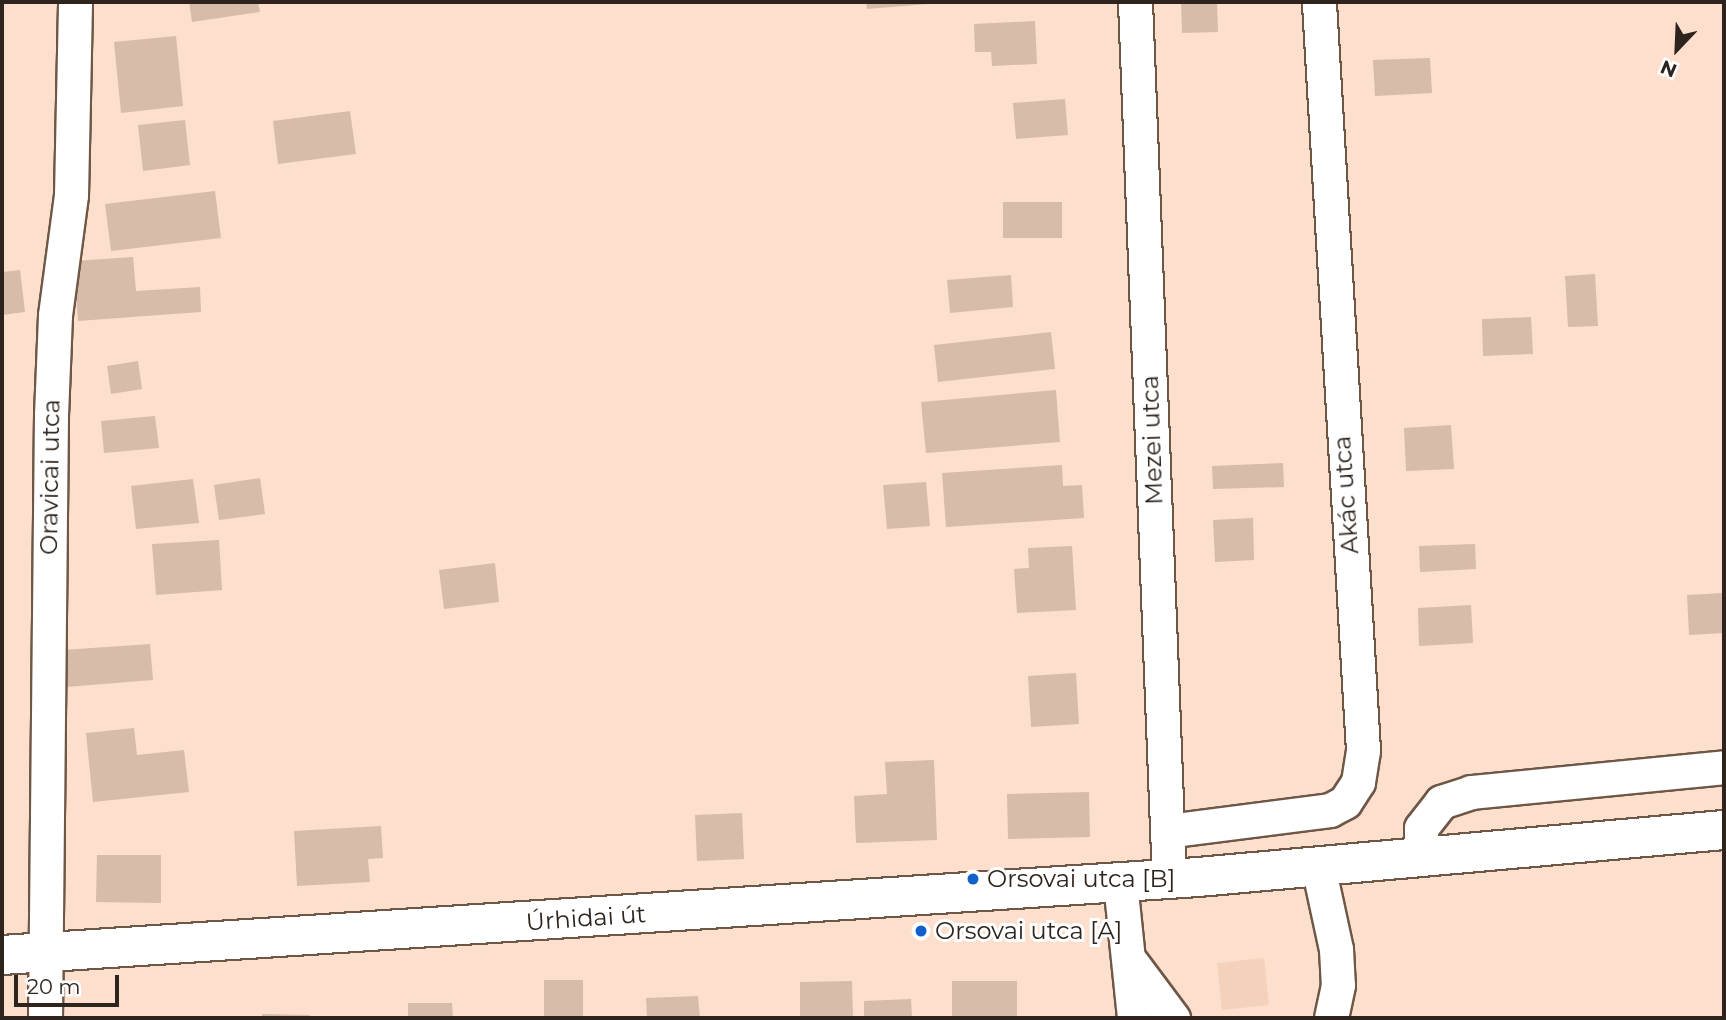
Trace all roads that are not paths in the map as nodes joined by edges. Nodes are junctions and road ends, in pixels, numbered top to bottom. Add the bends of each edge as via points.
1 (75, 2) edge
2 (1135, 2) edge
3 (1319, 2) edge
4 (1724, 767) edge
5 (1724, 830) edge
6 (1167, 831) junction
7 (1421, 857) junction
8 (1318, 866) junction
9 (1169, 878) junction
10 (1120, 882) junction
11 (44, 953) junction
12 (2, 955) edge
13 (1132, 963) junction
14 (45, 1018) edge
15 (1134, 1018) edge
16 (1173, 1018) edge
17 (1331, 1018) edge

1 - 11 street, Oravicai utca via 71,195 55,316 51,415
2 - 6 street, Mezei utca
3 - 6 street, Akác utca via 1363,750 1360,772 1345,802 1330,810
4 - 7 street via 1471,792 1441,802 1427,820 1421,828
5 - 7 main road, Úrhidai út
6 - 9 street, Mezei utca
7 - 8 main road, Úrhidai út
8 - 9 main road, Úrhidai út
8 - 17 street via 1336,949 1338,985
9 - 10 main road, Úrhidai út
10 - 11 main road, Úrhidai út
10 - 13 street
11 - 12 main road, Úrhidai út
11 - 14 street, Oravicai utca
13 - 15 street
13 - 16 street

